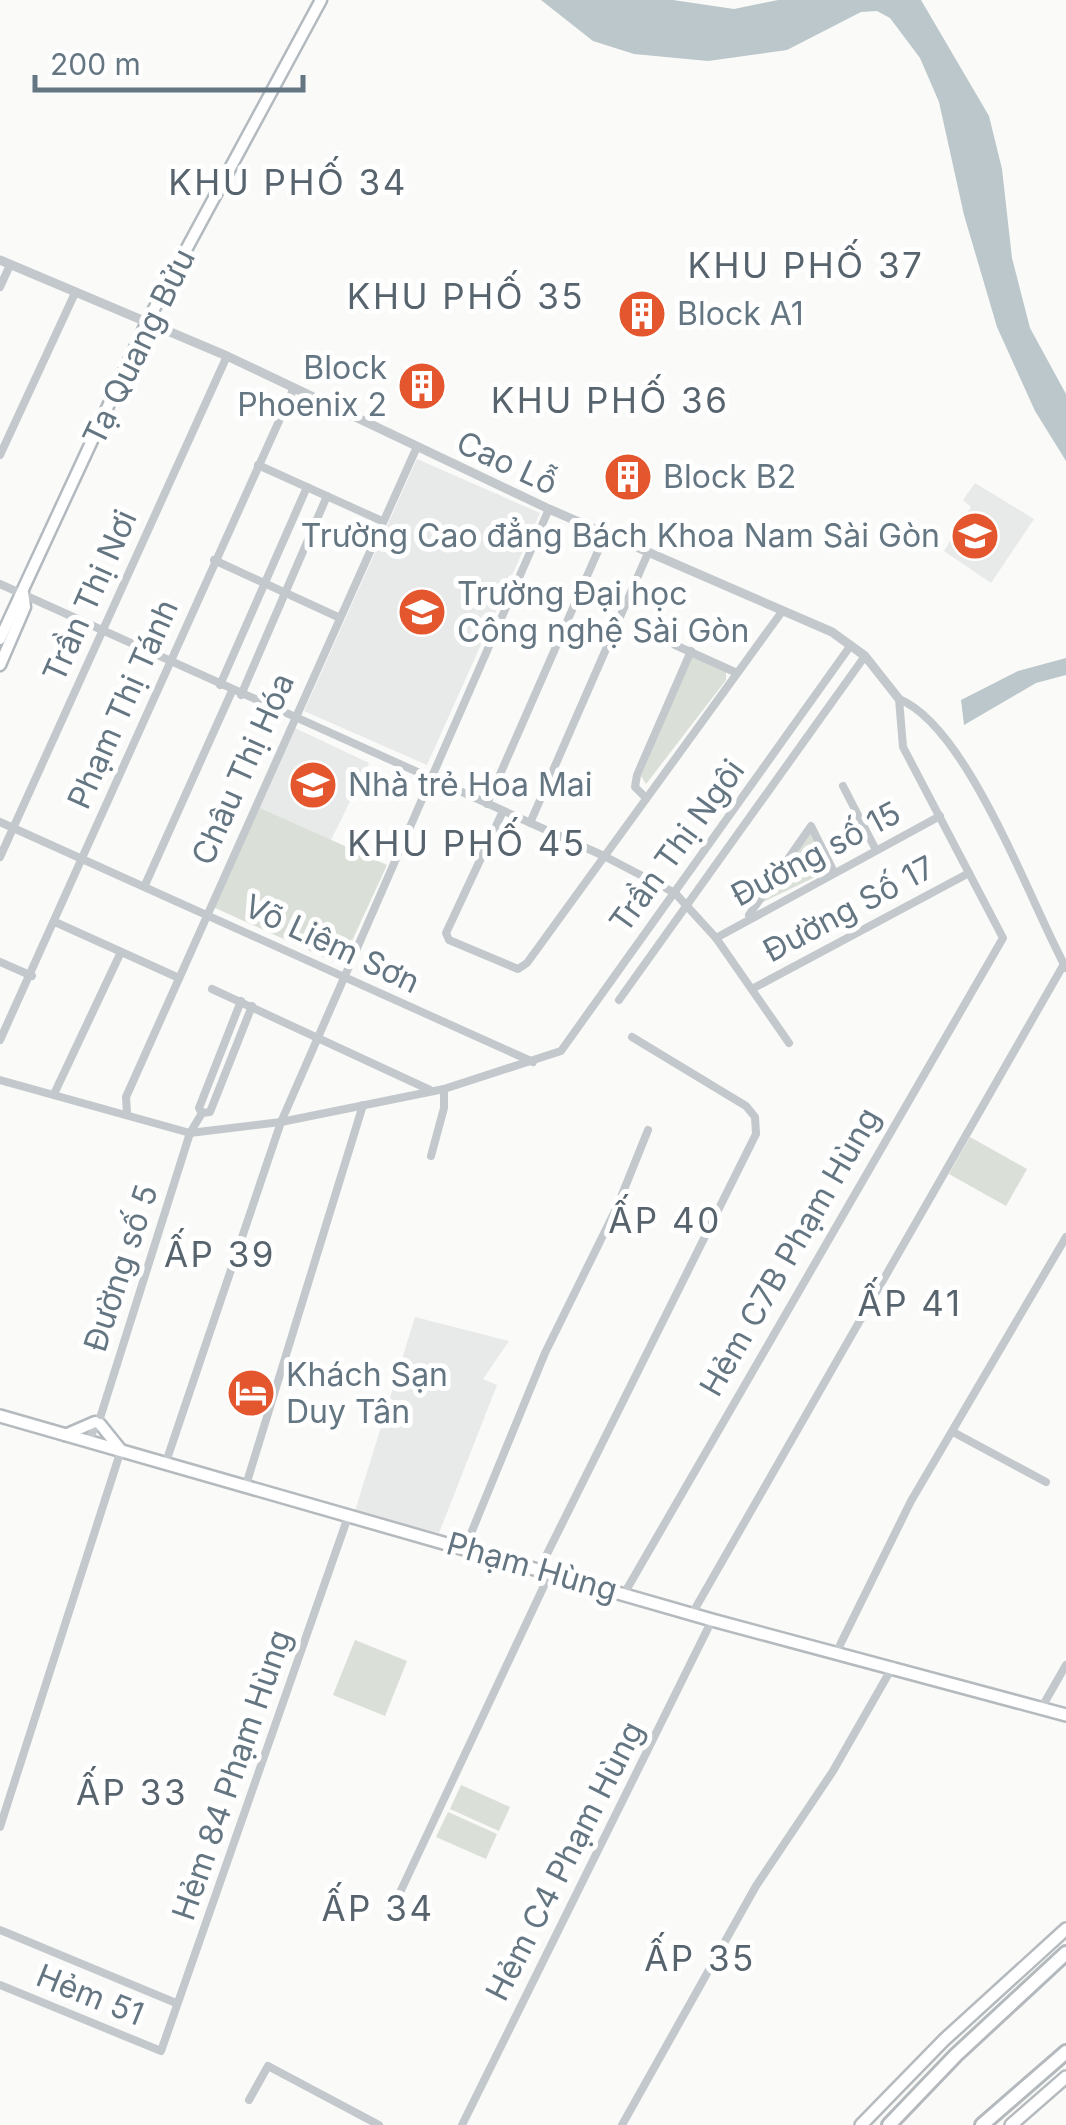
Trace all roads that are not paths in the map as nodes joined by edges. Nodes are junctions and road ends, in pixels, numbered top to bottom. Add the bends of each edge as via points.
1 (321, 0) edge
2 (5, 263) edge
3 (0, 288) edge
4 (75, 292) junction
5 (147, 322) junction
6 (227, 356) junction
7 (293, 390) junction
8 (416, 448) junction
9 (0, 455) edge
10 (258, 465) junction
11 (307, 487) junction
12 (327, 496) junction
13 (549, 510) junction
14 (382, 521) junction
15 (605, 534) junction
16 (648, 554) junction
17 (214, 560) junction
18 (0, 584) edge
19 (264, 584) junction
20 (23, 592) junction
21 (285, 593) junction
22 (781, 613) junction
23 (338, 617) junction
24 (103, 628) junction
25 (0, 639) edge
26 (675, 645) dead end
27 (852, 646) junction
28 (692, 651) junction
29 (865, 656) junction
30 (168, 661) junction
31 (0, 665) edge
32 (737, 672) junction
33 (220, 685) junction
34 (236, 693) junction
35 (899, 699) junction
36 (294, 718) junction
37 (433, 780) junction
38 (842, 786) dead end
39 (646, 798) junction
40 (487, 804) junction
41 (503, 811) junction
42 (940, 816) junction
43 (0, 822) edge
44 (530, 823) junction
45 (13, 828) junction
46 (876, 850) junction
47 (604, 856) junction
48 (0, 857) edge
49 (83, 857) junction
50 (834, 872) junction
51 (969, 873) junction
52 (145, 885) junction
53 (675, 893) junction
54 (686, 905) junction
55 (206, 912) junction
56 (746, 920) junction
57 (54, 922) junction
58 (716, 938) junction
59 (121, 952) junction
60 (0, 962) edge
61 (1065, 964) edge
62 (32, 976) junction
63 (180, 978) junction
64 (344, 980) junction
65 (212, 989) dead end
66 (752, 989) junction
67 (618, 1000) dead end
68 (240, 1001) junction
69 (252, 1006) junction
70 (319, 1037) junction
71 (632, 1037) dead end
72 (0, 1040) edge
73 (789, 1043) dead end
74 (532, 1062) junction
75 (0, 1080) edge
76 (444, 1089) junction
77 (432, 1091) junction
78 (54, 1094) junction
79 (363, 1106) junction
80 (202, 1113) junction
81 (127, 1114) junction
82 (281, 1122) junction
83 (648, 1130) dead end
84 (190, 1133) junction
85 (430, 1156) dead end
86 (1066, 1238) edge
87 (0, 1416) edge
88 (98, 1421) junction
89 (953, 1432) junction
90 (66, 1434) junction
91 (93, 1442) junction
92 (121, 1450) junction
93 (166, 1462) junction
94 (1046, 1482) dead end
95 (246, 1485) junction
96 (349, 1514) junction
97 (465, 1548) junction
98 (544, 1571) junction
99 (624, 1594) junction
100 (692, 1614) junction
101 (712, 1620) junction
102 (837, 1650) junction
103 (1066, 1665) edge
104 (893, 1666) junction
105 (1042, 1707) junction
106 (1066, 1715) edge
107 (0, 1827) edge
108 (388, 1918) dead end
109 (1066, 1929) edge
110 (0, 1930) edge
111 (1066, 1954) edge
112 (0, 1985) edge
113 (176, 2003) junction
114 (161, 2051) joint
115 (1066, 2052) edge
116 (1066, 2077) edge
117 (248, 2100) dead end
118 (380, 2125) edge
119 (462, 2125) edge
120 (622, 2125) edge
121 (861, 2125) edge
122 (889, 2125) edge
123 (982, 2125) edge
124 (1011, 2125) edge

1 - 5 main road, Tạ Quang Bửu
2 - 3 street
2 - 4 street, Cao Lỗ
4 - 5 street, Cao Lỗ
4 - 9 street
5 - 6 street, Cao Lỗ
5 - 20 main road, Tạ Quang Bửu
6 - 7 street, Cao Lỗ
6 - 24 street, Trần Thị Nơi
7 - 8 street, Cao Lỗ
7 - 10 street, Phạm Thị Tánh
8 - 13 street, Cao Lỗ
8 - 14 street, Châu Thị Hóa
10 - 11 street
10 - 17 street, Phạm Thị Tánh
11 - 12 street
11 - 19 street
12 - 14 street
12 - 21 street
13 - 15 street, Cao Lỗ
13 - 37 street
14 - 23 street, Châu Thị Hóa
15 - 16 street, Cao Lỗ
15 - 40 street
16 - 22 street, Cao Lỗ
16 - 44 street
17 - 19 street
17 - 30 street, Phạm Thị Tánh
18 - 20 street
19 - 21 street
19 - 33 street
20 - 24 street
20 - 25 main road, Tạ Quang Bửu
20 - 31 main road, Tạ Quang Bửu via 25,607
21 - 23 street
21 - 34 street
22 - 27 street, Cao Lỗ
22 - 32 street
23 - 36 street, Châu Thị Hóa
24 - 30 street
24 - 45 street, Trần Thị Nơi
26 - 28 street
27 - 29 street, Cao Lỗ
27 - 53 street, Trần Thị Ngôi
28 - 32 street
28 - 39 street via 637,776 635,786
29 - 35 street, Cao Lỗ
29 - 54 street, Trần Thị Ngôi
30 - 33 street
30 - 49 street, Phạm Thị Tánh
32 - 39 street
33 - 34 street
34 - 36 street
34 - 52 street
35 - 42 street via 903,747
35 - 61 street via 924,712 960,758
36 - 37 street
36 - 55 street, Châu Thị Hóa
37 - 40 street
37 - 64 street
38 - 46 street
39 - 47 street
40 - 41 street
41 - 44 street
41 - 47 street via 446,933 482,956 523,967
42 - 46 street, Đường số 15
42 - 51 street
43 - 45 street, Võ Liêm Sơn
44 - 47 street
45 - 48 street, Trần Thị Nơi
45 - 49 street, Võ Liêm Sơn
46 - 50 street, Đường số 15
47 - 53 street
49 - 52 street, Võ Liêm Sơn
49 - 57 street, Phạm Thị Tánh
50 - 56 street, Đường số 15
50 - 56 street via 811,826
51 - 66 street, Đường Số 17
51 - 99 street, Hẻm C7B Phạm Hùng via 1003,938
52 - 55 street, Võ Liêm Sơn
53 - 54 street
53 - 74 street, Trần Thị Ngôi via 560,1051
54 - 58 street
54 - 67 street, Trần Thị Ngôi
55 - 63 street, Châu Thị Hóa
55 - 64 street, Võ Liêm Sơn
56 - 58 street, Đường số 15
57 - 59 street
57 - 62 street, Phạm Thị Tánh
58 - 66 street
59 - 63 street
59 - 78 street
60 - 62 street
61 - 100 street
62 - 72 street, Phạm Thị Tánh
63 - 81 street, Châu Thị Hóa via 126,1097
64 - 70 street
64 - 74 street, Võ Liêm Sơn
65 - 68 street
66 - 73 street
68 - 69 street
68 - 80 street
69 - 70 street
69 - 80 street via 210,1112
70 - 77 street
70 - 82 street
71 - 98 street via 746,1106 756,1117 756,1134
74 - 76 street, Trần Thị Ngôi
75 - 78 street
76 - 77 street, Trần Thị Ngôi
76 - 85 street
77 - 79 street, Trần Thị Ngôi
78 - 81 street
79 - 82 street, Trần Thị Ngôi
79 - 95 street
80 - 84 street, Đường số 5
81 - 84 street
82 - 84 street, Trần Thị Ngôi
82 - 93 street
83 - 97 street
84 - 88 street, Đường số 5
86 - 89 street
87 - 90 main road, Phạm Hùng
88 - 90 main road
88 - 91 street, Đường số 5
88 - 92 main road
89 - 94 street
89 - 102 street
90 - 91 main road, Phạm Hùng
91 - 92 main road, Phạm Hùng
92 - 93 main road, Phạm Hùng
92 - 107 street
93 - 95 main road, Phạm Hùng
95 - 96 main road, Phạm Hùng
96 - 97 main road, Phạm Hùng
96 - 113 street, Hẻm 84 Phạm Hùng
97 - 98 main road, Phạm Hùng
98 - 99 main road, Phạm Hùng
98 - 108 street
99 - 100 main road, Phạm Hùng
100 - 101 main road, Phạm Hùng
101 - 102 main road, Phạm Hùng
101 - 119 street, Hẻm C4 Phạm Hùng
102 - 104 main road, Phạm Hùng
103 - 105 street
104 - 105 main road, Phạm Hùng
104 - 120 street via 756,1886
105 - 106 main road, Phạm Hùng
109 - 121 main road
110 - 113 street
111 - 122 highway
112 - 114 street, Hẻm 51
113 - 114 street, Hẻm 84 Phạm Hùng
115 - 123 highway
116 - 124 main road
117 - 118 street via 268,2066

